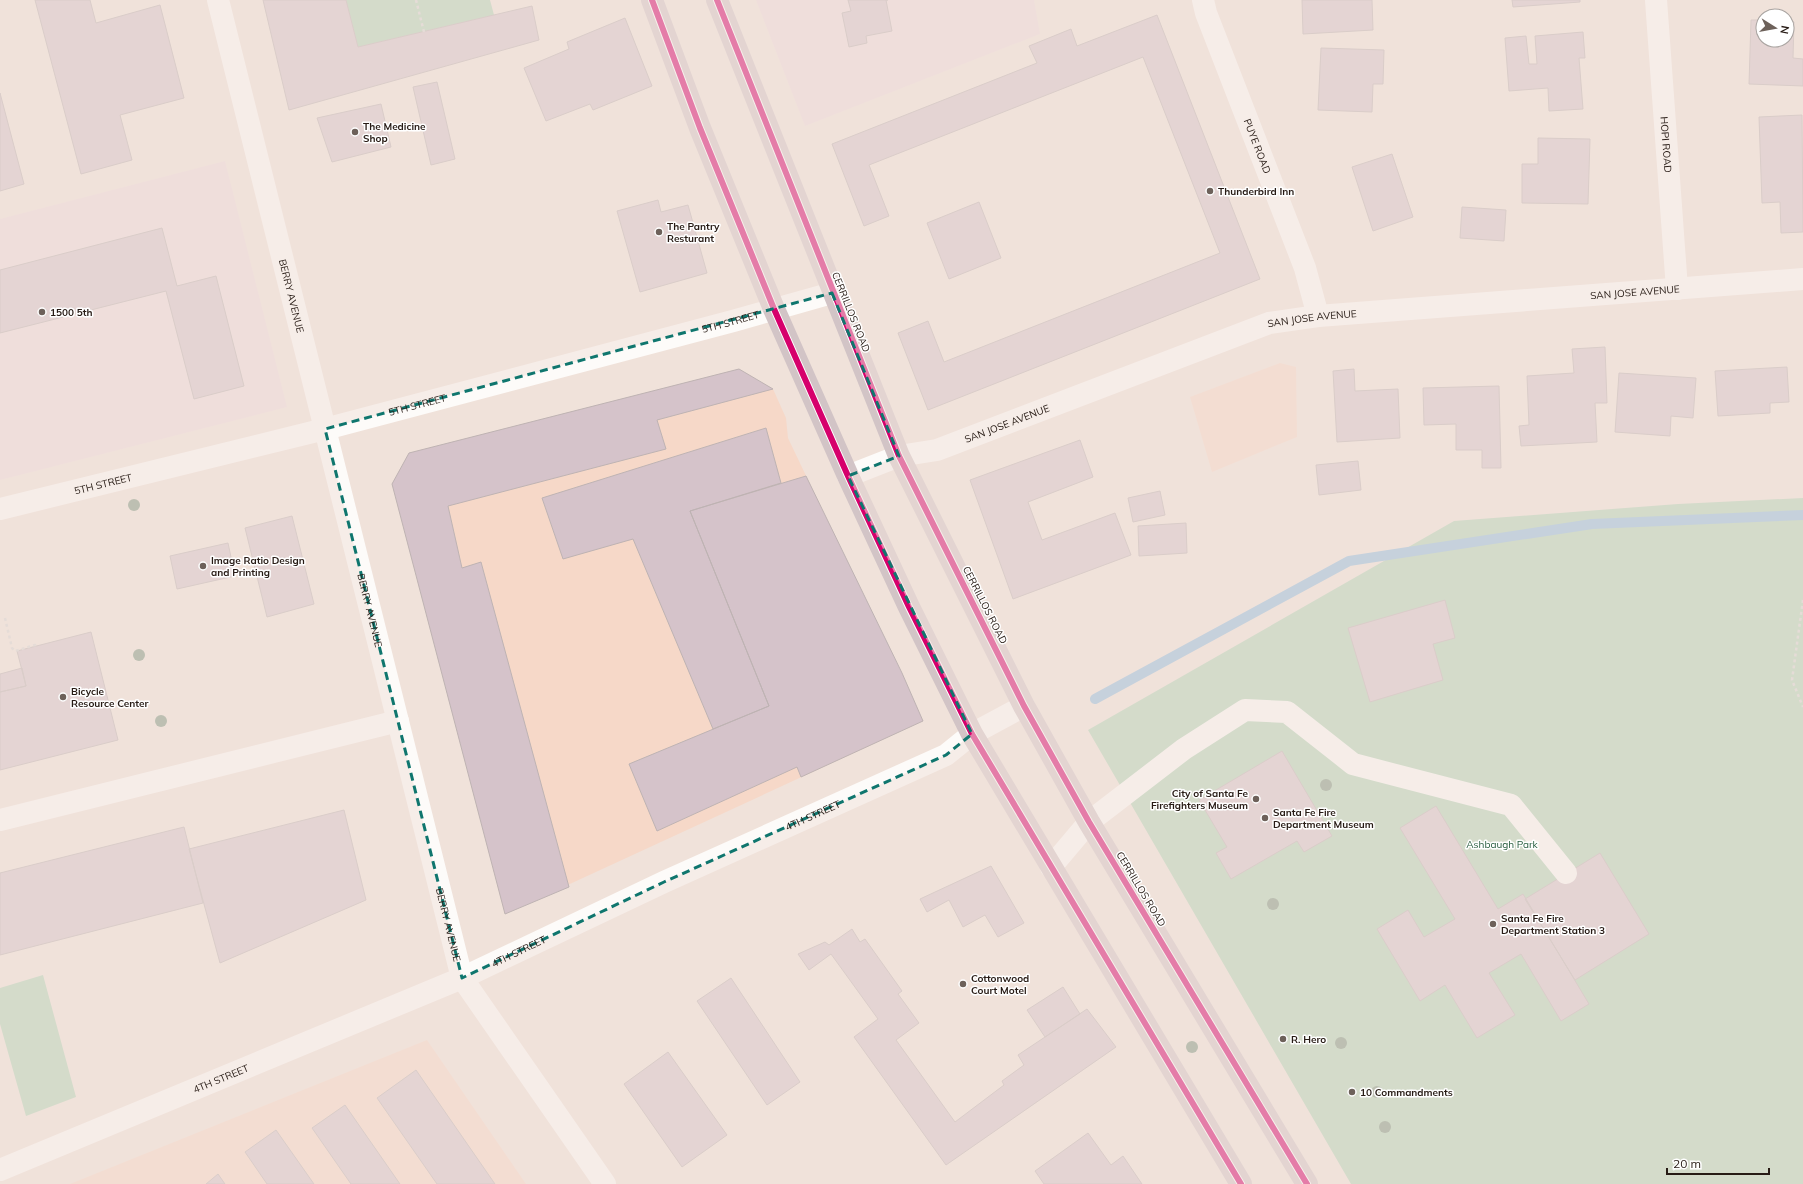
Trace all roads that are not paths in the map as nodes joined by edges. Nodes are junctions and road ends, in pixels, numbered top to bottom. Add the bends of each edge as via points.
1 (218, 0) edge
2 (652, 0) edge
3 (717, 0) edge
4 (1203, 0) edge
5 (1656, 0) edge
6 (1803, 279) edge
7 (1677, 289) junction
8 (832, 293) junction
9 (774, 309) junction
10 (1318, 316) junction
11 (324, 429) junction
12 (899, 456) junction
13 (848, 476) junction
14 (0, 509) edge
15 (1024, 706) junction
16 (398, 721) junction
17 (972, 734) junction
18 (0, 820) edge
19 (1089, 822) junction
20 (1051, 867) junction
21 (1566, 873) dead end
22 (462, 978) junction
23 (0, 1170) edge
24 (605, 1184) edge
25 (1241, 1184) edge
26 (1307, 1184) edge

1 - 11 street, BERRY AVENUE
2 - 9 main road via 700,128
3 - 8 main road, CERRILLOS ROAD
4 - 10 street, PUYE ROAD via 1305,268
5 - 7 street, HOPI ROAD
6 - 7 street, SAN JOSE AVENUE
7 - 10 street, SAN JOSE AVENUE
8 - 9 street, 5TH STREET
8 - 12 main road, CERRILLOS ROAD
9 - 11 street, 5TH STREET
9 - 13 main road
10 - 12 street, SAN JOSE AVENUE via 1269,323 937,450
11 - 14 street, 5TH STREET
11 - 16 street, BERRY AVENUE
12 - 13 street, SAN JOSE AVENUE
12 - 15 main road, CERRILLOS ROAD
13 - 17 main road
15 - 17 street, 4TH STREET
15 - 19 main road, CERRILLOS ROAD
16 - 18 street
16 - 22 street, BERRY AVENUE
17 - 20 main road
17 - 22 street, 4TH STREET via 946,755 664,882
19 - 20 street
19 - 21 street via 1184,749 1245,710 1287,712 1353,764 1511,805
19 - 26 main road, CERRILLOS ROAD
20 - 25 main road
22 - 23 street, 4TH STREET
22 - 24 street, BERRY AVENUE

